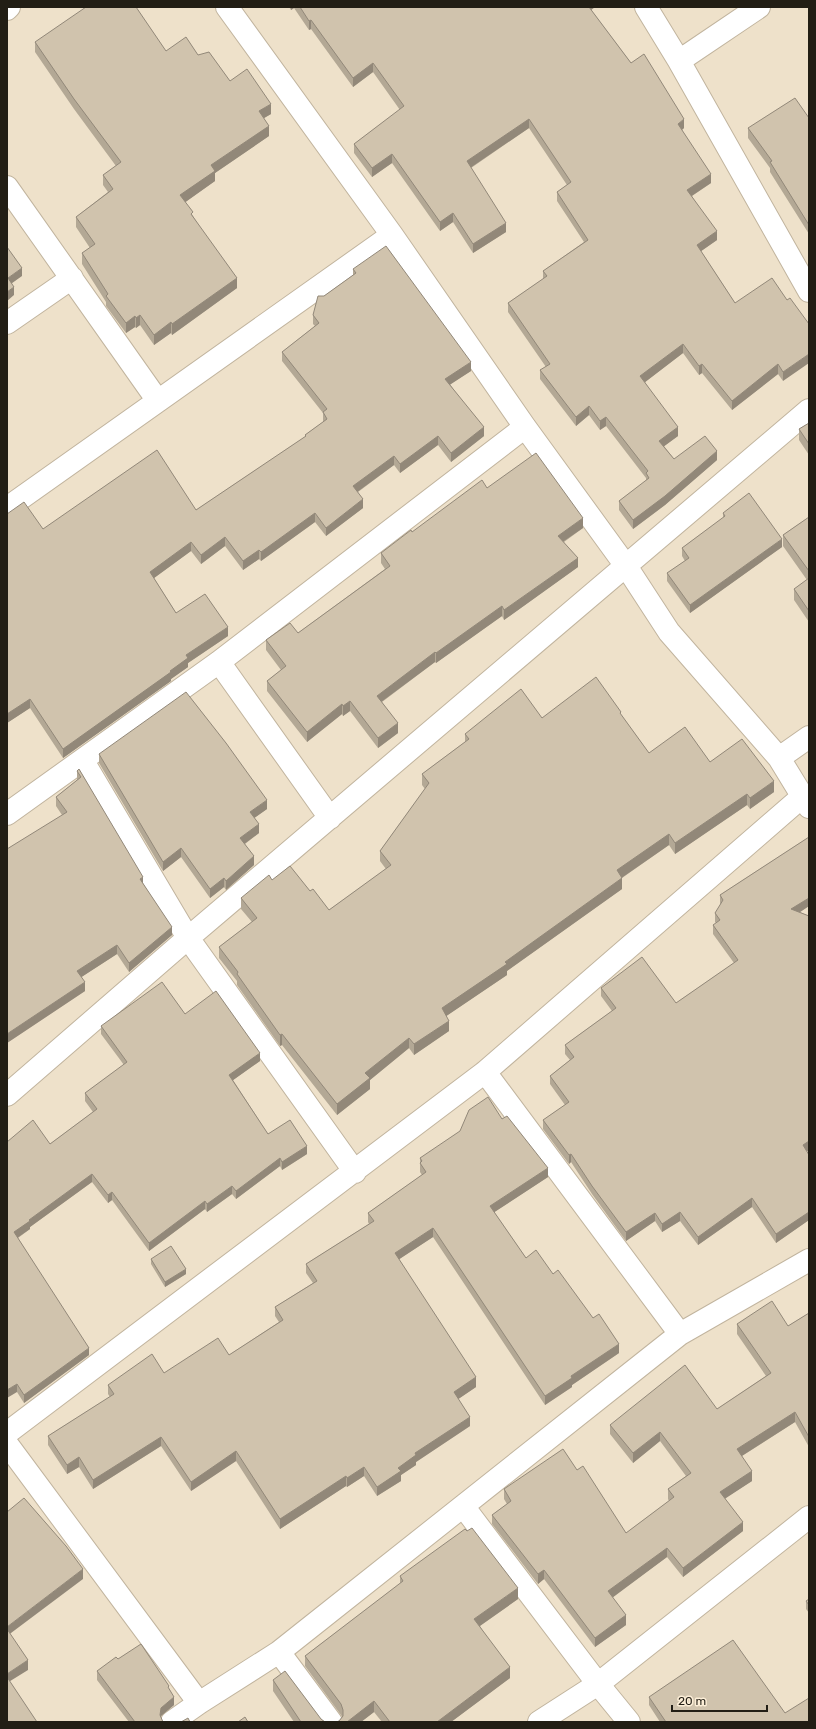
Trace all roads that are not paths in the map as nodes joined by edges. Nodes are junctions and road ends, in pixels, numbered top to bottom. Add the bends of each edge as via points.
1 (227, 7) edge
2 (646, 7) edge
3 (759, 7) edge
4 (679, 61) junction
5 (7, 187) edge
6 (392, 235) junction
7 (72, 278) junction
8 (809, 291) edge
9 (7, 324) edge
10 (158, 401) junction
11 (809, 410) edge
12 (525, 427) junction
13 (7, 508) edge
14 (626, 566) junction
15 (219, 662) junction
16 (809, 737) edge
17 (779, 758) junction
18 (83, 761) junction
19 (806, 801) edge
20 (7, 814) edge
21 (330, 818) junction
22 (188, 938) junction
23 (485, 1072) junction
24 (7, 1095) edge
25 (355, 1172) junction
26 (809, 1260) edge
27 (680, 1334) junction
28 (7, 1433) edge
29 (7, 1444) edge
30 (463, 1506) junction
31 (809, 1517) edge
32 (279, 1652) junction
33 (598, 1684) junction
34 (199, 1703) junction
35 (172, 1722) edge
36 (331, 1722) edge
37 (539, 1722) edge
38 (629, 1722) edge

1 - 6 street
2 - 4 street
3 - 4 street
4 - 8 street
5 - 7 street
6 - 10 street
6 - 12 street
7 - 9 street
7 - 10 street
10 - 13 street
11 - 14 street
12 - 14 street
12 - 15 street
14 - 17 street via 669,632
14 - 21 street
15 - 18 street
15 - 21 street
16 - 17 street
17 - 19 street
18 - 20 street
18 - 22 street
19 - 23 street
21 - 22 street
22 - 24 street
22 - 25 street
23 - 25 street
23 - 27 street
25 - 28 street
26 - 27 street
27 - 30 street
29 - 34 street
30 - 32 street
30 - 33 street
31 - 33 street
32 - 34 street
32 - 36 street
33 - 37 street
33 - 38 street
34 - 35 street

